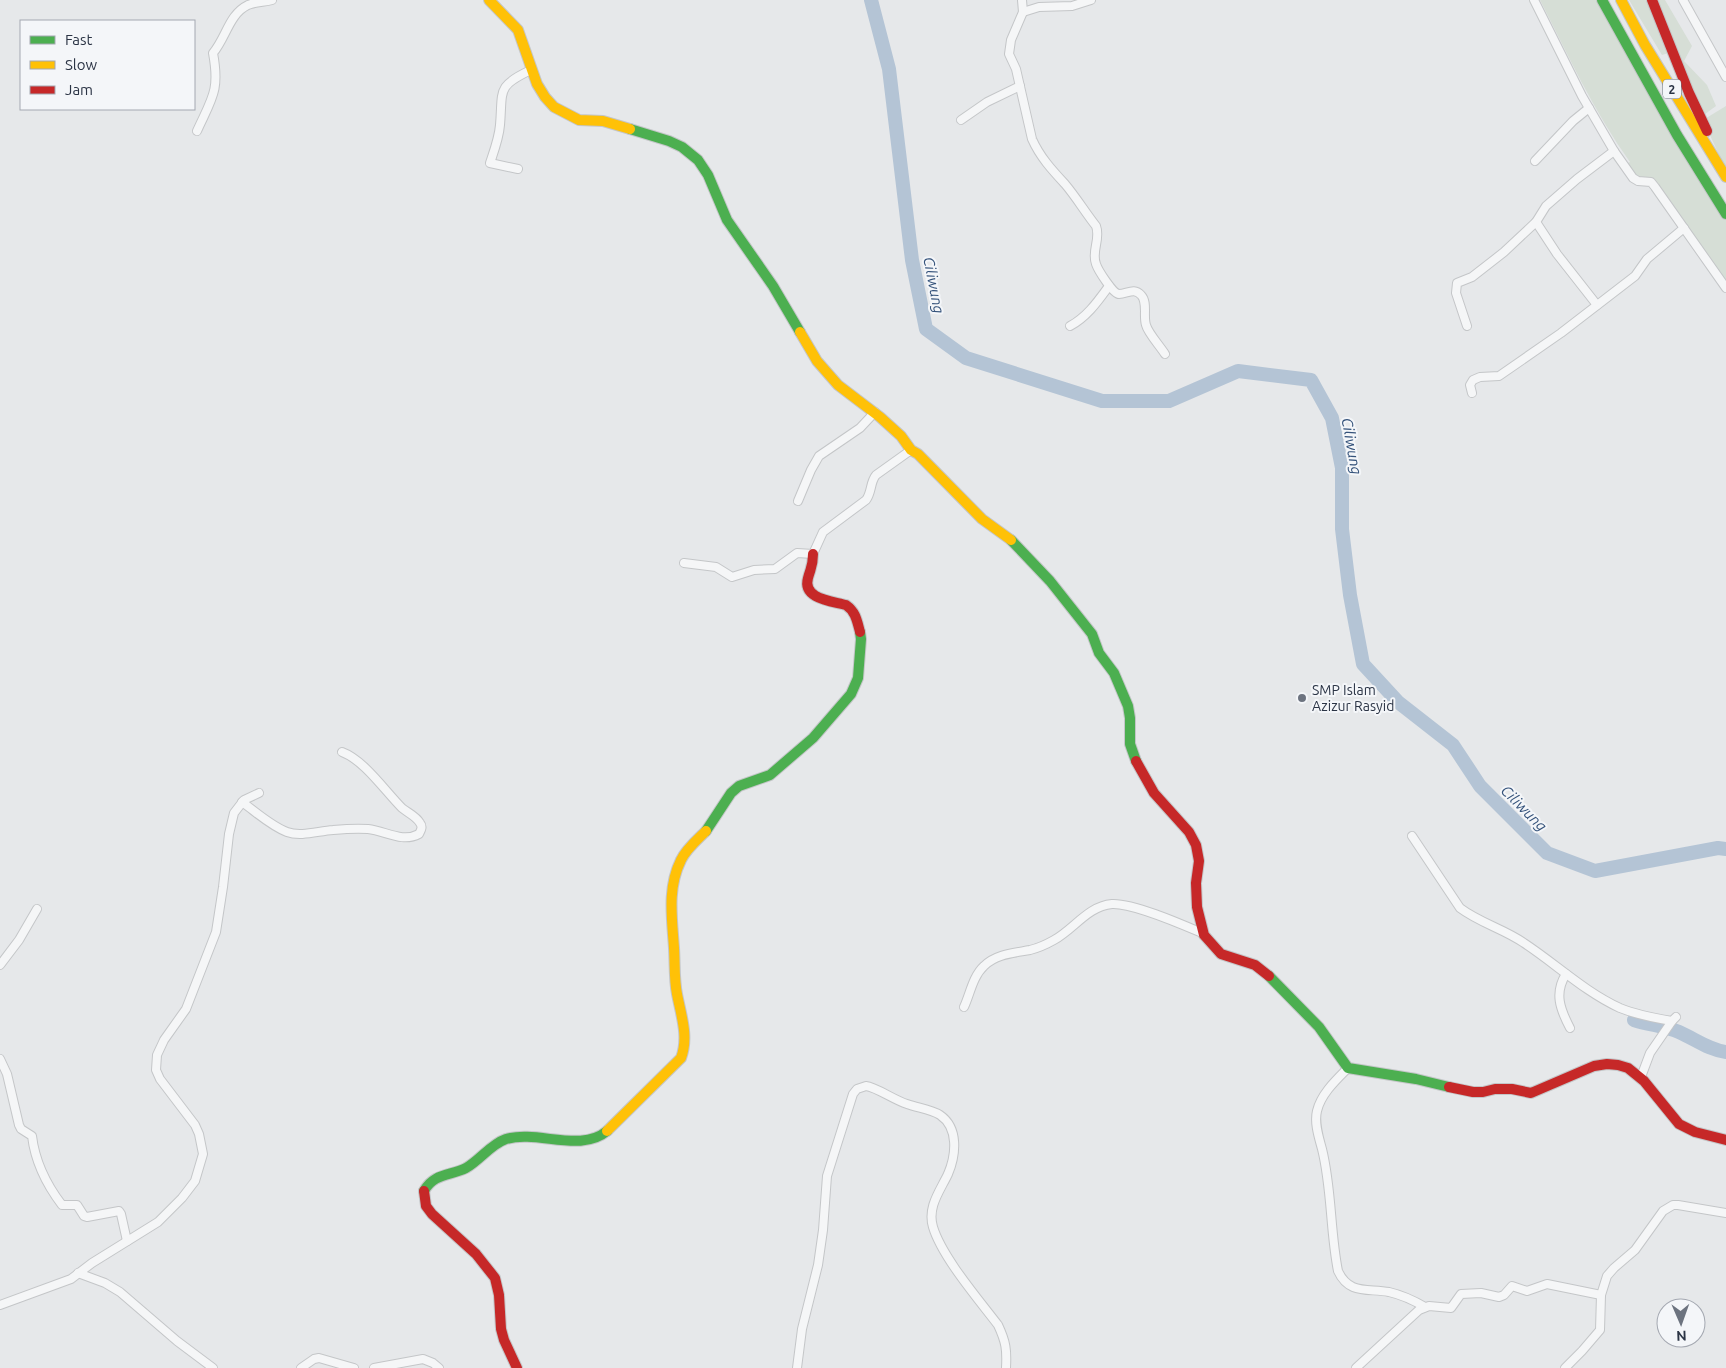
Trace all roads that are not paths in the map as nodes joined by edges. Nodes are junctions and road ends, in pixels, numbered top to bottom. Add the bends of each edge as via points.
1 (272, 0) edge
2 (489, 0) edge
3 (1022, 0) edge
4 (1091, 0) edge
5 (1534, 0) edge
6 (1600, 0) edge
7 (1621, 0) edge
8 (1652, 0) edge
9 (1683, 0) edge
10 (1078, 2) edge
11 (1023, 12) junction
12 (531, 70) junction
13 (1726, 77) edge
14 (1020, 86) junction
15 (1588, 108) junction
16 (961, 120) dead end
17 (198, 131) dead end
18 (1614, 151) junction
19 (1535, 161) dead end
20 (518, 169) dead end
21 (1726, 170) edge
22 (1726, 177) edge
23 (1726, 214) edge
24 (1536, 222) junction
25 (1684, 228) junction
26 (1110, 286) junction
27 (1726, 288) edge
28 (1597, 305) junction
29 (1070, 326) dead end
30 (1467, 326) dead end
31 (1165, 354) dead end
32 (1472, 393) dead end
33 (875, 412) junction
34 (911, 450) junction
35 (798, 501) dead end
36 (813, 554) junction
37 (684, 563) dead end
38 (342, 752) dead end
39 (258, 793) dead end
40 (242, 802) junction
41 (1412, 836) dead end
42 (37, 909) dead end
43 (1202, 933) junction
44 (0, 966) edge
45 (1564, 977) junction
46 (964, 1007) dead end
47 (1570, 1028) dead end
48 (0, 1059) edge
49 (1348, 1068) junction
50 (1640, 1077) junction
51 (1726, 1140) edge
52 (1726, 1214) edge
53 (127, 1241) junction
54 (78, 1273) junction
55 (1601, 1295) junction
56 (0, 1305) edge
57 (1425, 1307) junction
58 (213, 1368) edge
59 (301, 1368) edge
60 (354, 1368) edge
61 (374, 1368) edge
62 (439, 1368) edge
63 (517, 1368) edge
64 (797, 1368) edge
65 (1006, 1368) edge
66 (1356, 1368) edge
67 (1565, 1368) edge

1 - 17 street via 239,10 213,53 214,94
2 - 12 main road via 518,30
3 - 11 street
4 - 10 street
5 - 15 street
6 - 23 main road, 2
7 - 22 main road, 2
8 - 21 main road via 1689,93
9 - 13 street
10 - 11 street via 1065,7 1039,7
11 - 14 street via 1009,49
12 - 20 street via 514,78 504,90 500,100 500,126 490,163
12 - 33 main road via 545,97 554,107 574,118 603,121 658,137 682,147 698,160 712,183 726,220 773,286 817,361 838,385
14 - 16 street via 987,102
14 - 26 street via 1028,129 1036,150 1097,229 1094,258
15 - 18 street
15 - 19 street
18 - 24 street via 1546,206
18 - 25 street via 1633,178 1652,183
24 - 28 street
24 - 30 street via 1481,271 1456,284 1459,306
25 - 27 street
25 - 28 street via 1647,259 1635,276
26 - 29 street via 1090,311
26 - 31 street via 1117,294 1132,291 1141,295 1145,324
28 - 32 street via 1503,374 1473,380 1470,385
33 - 34 main road
33 - 35 street via 860,428 819,456
34 - 36 street via 876,475 866,500 823,532
34 - 43 main road via 982,519 1032,561 1090,631 1128,706 1130,744 1135,759 1154,793 1196,845 1199,860 1196,902
36 - 37 street via 797,553 775,569 754,570 732,577 716,567
36 - 63 main road via 813,566 807,580 809,590 817,597 846,605 856,616 861,639 858,678 851,694 802,748 770,775 739,786 731,793 706,831 681,859 671,896 675,975 685,1037 681,1058 606,1133 587,1141 538,1137 507,1139 465,1168 441,1175 424,1190 426,1206 432,1214 476,1254 495,1278 500,1294 503,1336
38 - 40 street via 364,768 404,810 416,817 422,828 419,834 407,839 368,829 290,833
39 - 40 street
40 - 53 street via 230,825 216,932 189,1003 161,1044 156,1062 160,1079 198,1129 203,1150 200,1169 195,1181 172,1209 153,1226
41 - 45 street via 1460,908 1524,942
42 - 44 street
43 - 46 street via 1130,907 1105,905 1049,942 1003,955 988,963 979,972
43 - 49 main road via 1222,954 1255,965 1270,977 1319,1027
45 - 47 street via 1559,1003
45 - 50 street via 1620,1008 1671,1023 1650,1053
48 - 53 street via 8,1074 19,1125 32,1136 37,1160 57,1198 62,1205 78,1205 87,1217 119,1211
49 - 50 main road via 1473,1092 1512,1089 1531,1092 1603,1064 1626,1066
49 - 57 street via 1330,1087 1316,1115 1326,1167 1338,1271 1350,1286 1395,1294
50 - 51 main road via 1680,1125
52 - 55 street via 1670,1206 1635,1250 1607,1276
53 - 54 street
54 - 56 street via 70,1279
54 - 58 street via 120,1292
55 - 57 street via 1548,1284 1527,1290 1514,1286 1501,1296 1485,1293 1460,1295 1451,1308
55 - 67 street via 1600,1330
57 - 66 street via 1413,1314
59 - 60 street via 319,1358
61 - 62 street via 423,1359
64 - 65 street via 802,1329 818,1265 828,1168 854,1094 866,1086 898,1101 935,1112 951,1128 953,1155 933,1206 933,1228 950,1260 1003,1335

